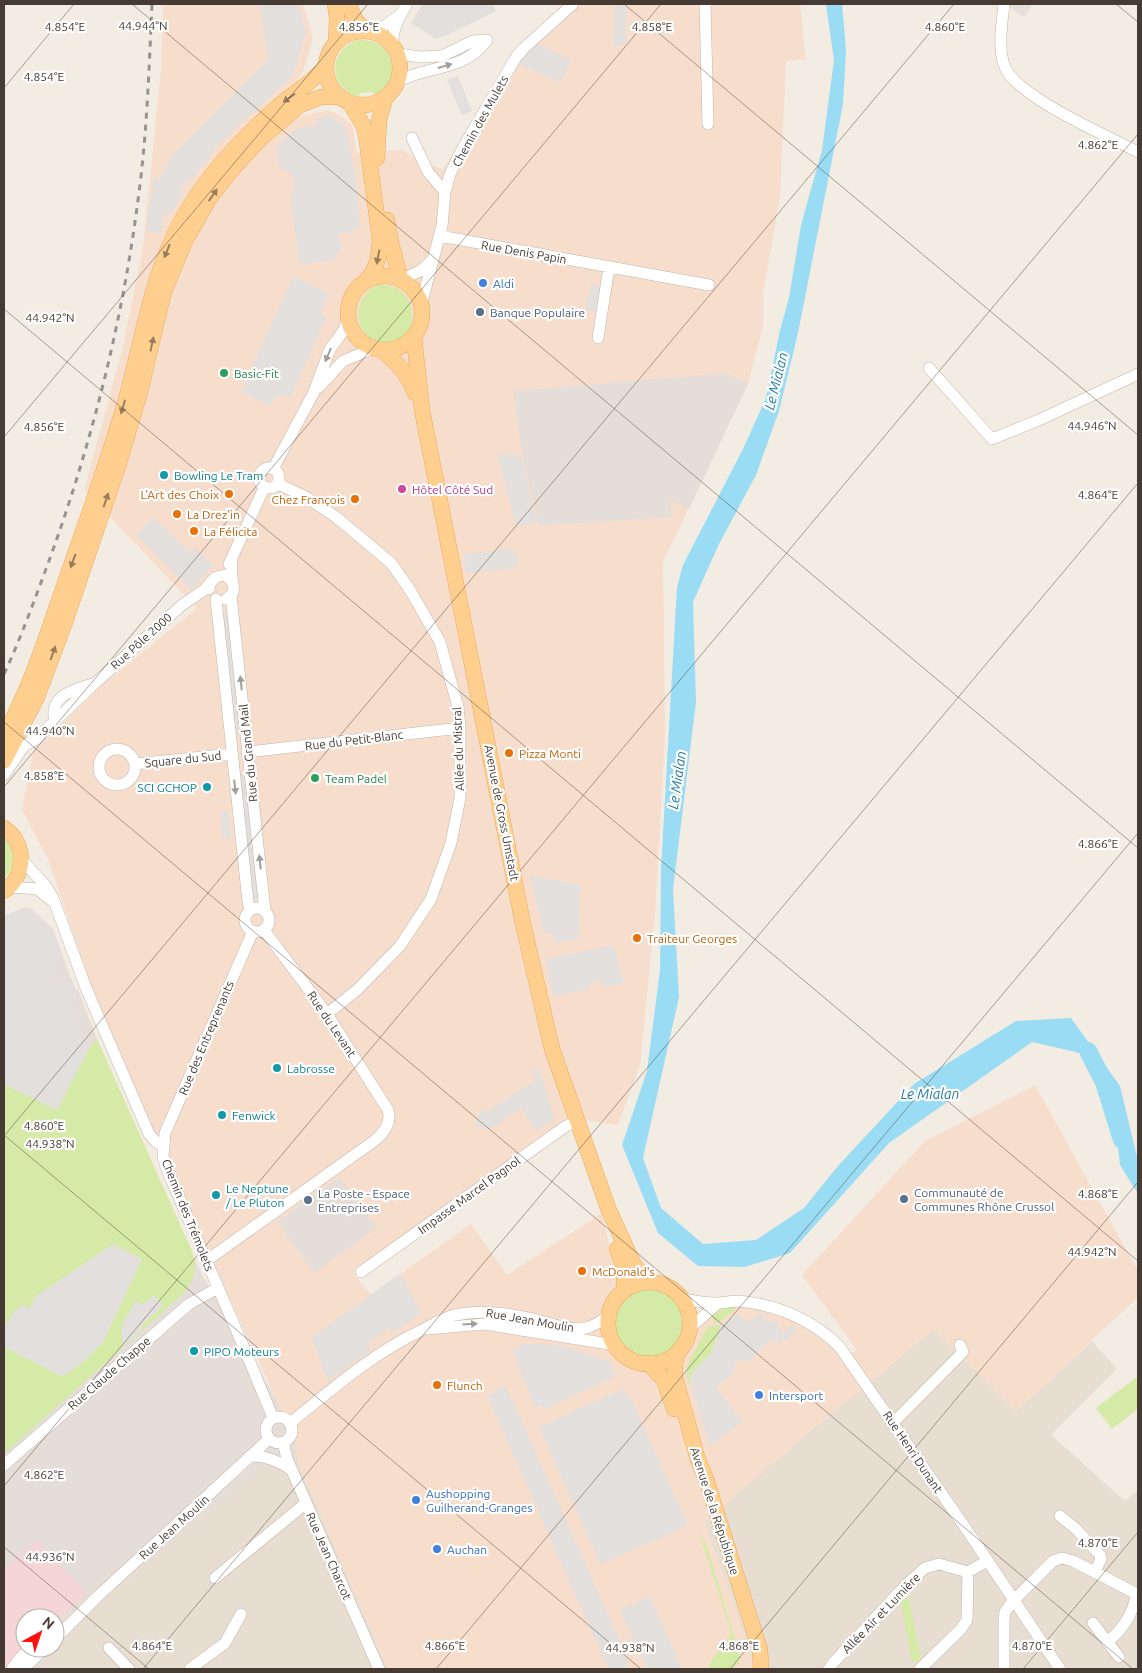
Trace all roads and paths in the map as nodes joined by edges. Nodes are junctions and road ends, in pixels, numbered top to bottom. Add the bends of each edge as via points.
1 (335, 4) edge
2 (348, 4) edge
3 (574, 4) edge
4 (704, 4) edge
5 (1004, 4) edge
6 (404, 9) edge
7 (371, 32) junction
8 (336, 42) junction
9 (396, 50) junction
10 (326, 66) junction
11 (399, 82) junction
12 (385, 99) junction
13 (344, 100) junction
14 (708, 124) dead end
15 (412, 138) dead end
16 (1138, 152) edge
17 (445, 192) junction
18 (440, 236) junction
19 (434, 257) junction
20 (609, 267) junction
21 (401, 280) junction
22 (365, 282) junction
23 (708, 285) dead end
24 (421, 305) junction
25 (348, 321) junction
26 (414, 338) junction
27 (598, 338) dead end
28 (378, 350) junction
29 (929, 368) dead end
30 (1138, 374) edge
31 (314, 392) junction
32 (422, 410) junction
33 (273, 469) junction
34 (278, 484) junction
35 (264, 488) junction
36 (232, 559) junction
37 (220, 575) junction
38 (232, 580) junction
39 (210, 583) junction
40 (231, 596) junction
41 (215, 598) junction
42 (190, 600) junction
43 (460, 728) junction
44 (4, 736) edge
45 (248, 752) junction
46 (232, 754) junction
47 (4, 761) edge
48 (135, 764) dead end
49 (4, 775) edge
50 (4, 828) edge
51 (21, 859) junction
52 (7, 889) edge
53 (56, 905) junction
54 (250, 910) junction
55 (265, 911) junction
56 (258, 930) junction
57 (327, 1014) junction
58 (578, 1121) junction
59 (163, 1146) junction
60 (608, 1208) junction
61 (206, 1262) junction
62 (361, 1272) dead end
63 (648, 1282) junction
64 (218, 1288) junction
65 (624, 1290) junction
66 (682, 1298) junction
67 (718, 1303) junction
68 (609, 1315) junction
69 (690, 1328) junction
70 (421, 1330) junction
71 (615, 1345) junction
72 (960, 1345) dead end
73 (677, 1353) junction
74 (648, 1364) junction
75 (272, 1418) junction
76 (893, 1422) junction
77 (290, 1423) junction
78 (269, 1439) junction
79 (283, 1442) junction
80 (250, 1456) junction
81 (4, 1465) edge
82 (292, 1470) junction
83 (306, 1503) junction
84 (1060, 1516) dead end
85 (987, 1561) junction
86 (968, 1572) junction
87 (1094, 1572) junction
88 (215, 1578) dead end
89 (1138, 1594) edge
90 (97, 1597) junction
91 (1013, 1601) junction
92 (241, 1614) dead end
93 (65, 1621) edge
94 (1093, 1623) dead end
95 (65, 1629) edge
96 (1108, 1642) junction
97 (109, 1648) dead end
98 (33, 1658) edge
99 (1119, 1658) dead end
100 (22, 1667) edge
101 (129, 1669) edge
102 (190, 1669) edge
103 (379, 1669) edge
104 (751, 1669) edge
105 (761, 1669) edge
106 (830, 1669) edge
107 (920, 1669) edge
108 (1004, 1669) edge
109 (1060, 1669) edge

1 - 8 main road
2 - 7 main road via 356,21
3 - 17 street, Chemin des Mulets via 516,57 460,153
4 - 14 street
5 - 16 street via 1001,49 1005,67 1017,84 1040,101
6 - 7 street
6 - 9 street via 394,34
7 - 8 main road via 350,33
7 - 9 main road via 388,40
8 - 10 main road
9 - 11 main road via 400,63
11 -> 9 street via 463,60 479,51 487,40 472,41 442,56 421,57
10 - 13 main road via 329,83
10 -> 44 main road via 238,145 205,184 175,234 155,284 121,416 91,510 36,669
11 - 12 main road
12 - 13 main road via 368,106
12 - 21 main road via 379,120 377,156 391,243
13 -> 22 main road via 366,135 380,240 378,259
47 -> 13 main road via 36,697 64,625 119,464 164,291 185,241 210,197 260,139 300,105 321,97
15 - 17 street via 428,172
17 - 18 street, Chemin des Mulets
18 - 19 street, Chemin des Mulets
18 - 20 street, Rue Denis Papin
19 - 21 street via 422,270
19 - 24 street, Chemin des Mulets
20 - 23 street, Rue Denis Papin
20 - 27 street
21 - 22 main road via 383,276
21 - 24 main road via 410,286
22 - 25 main road via 352,296
24 - 26 main road via 421,322
25 - 28 main road via 361,342
25 -> 31 street via 330,349
26 - 28 main road via 400,348
26 - 32 main road, Avenue de Gross Umstadt
28 - 31 street via 343,360
28 - 32 main road, Avenue de Gross Umstadt via 396,362 409,377
29 - 30 street via 992,438
31 - 33 street
32 - 58 main road, Avenue de Gross Umstadt via 525,932 552,1049
33 - 34 street via 279,475
33 - 35 street via 266,468 258,476
34 - 35 street
34 - 43 street, Allée du Mistral via 336,516 390,563 440,642 458,707
35 - 36 street
36 - 37 street
36 - 38 street
37 - 38 street
37 - 39 street
38 - 40 street
39 - 41 street via 210,592
39 - 42 street, Rue Pôle 2000
40 - 41 street via 224,600
45 -> 40 street, Rue du Grand Mail
41 - 42 street
41 - 46 street, Rue du Grand Mail
42 - 49 street, Rue Pôle 2000 via 94,684 55,723 21,749
43 - 45 street, Rue du Petit-Blanc
43 - 57 street, Allée du Mistral via 460,798 451,843 430,899 400,946 357,990
45 - 46 street, Rue du Petit-Blanc via 242,760 236,760
55 -> 45 street, Rue du Grand Mail
46 - 48 street, Square du Sud
46 -> 54 street, Rue du Grand Mail
50 - 51 main road via 16,840
51 - 52 main road via 18,875
51 - 53 street, Chemin des Trémolets via 45,885
52 - 53 street via 37,890
53 - 59 street, Chemin des Trémolets via 86,988 149,1134
54 - 55 street via 258,908
54 - 56 street via 246,923
55 - 56 street via 269,923
56 - 57 street, Rue du Levant
56 - 59 street, Rue des Entreprenants via 164,1133
57 - 61 street, Rue du Levant via 388,1110 389,1124 374,1142
58 - 60 main road, Avenue de Gross Umstadt
58 - 62 street, Impasse Marcel Pagnol via 566,1126
59 - 61 street, Chemin des Trémolets via 166,1167
60 - 63 main road, Avenue de Gross Umstadt via 634,1265
60 - 65 main road, Avenue de Gross Umstadt via 624,1268
61 - 64 street, Chemin des Trémolets
63 - 65 main road
63 - 66 main road via 670,1288
64 - 75 street, Chemin des Trémolets
64 - 81 street, Rue Claude Chappe via 189,1304
65 - 68 main road via 614,1301
66 - 67 street, Rue Henri Dunant
66 - 69 main road via 689,1312
67 - 69 street
67 - 76 street, Rue Henri Dunant via 732,1301 759,1305 814,1325 840,1346
68 - 70 street, Rue Jean Moulin via 597,1324 579,1328 514,1315 469,1312 438,1320
68 - 71 main road via 610,1333
69 - 73 main road
70 -> 71 street, Rue Jean Moulin via 484,1324
70 - 77 street, Rue Jean Moulin via 378,1355
71 - 74 main road via 631,1359
72 - 76 street via 963,1352 926,1382
73 - 74 main road via 664,1361
73 - 105 main road, Avenue de la République via 675,1377 697,1457 760,1650
74 - 104 main road, Avenue de la République via 664,1380 700,1485 753,1652
75 - 77 street via 282,1418
75 - 78 street via 266,1427
76 - 85 street, Rue Henri Dunant
77 - 79 street via 290,1436
78 - 79 street
78 - 80 street, Rue Jean Moulin
79 - 82 street, Rue Jean Charcot
80 - 82 street via 275,1460
80 - 90 street, Rue Jean Moulin
82 - 83 street, Rue Jean Charcot
83 - 88 street
83 - 103 street, Rue Jean Charcot
84 - 87 street via 1100,1555
85 - 86 street
85 - 91 street, Rue Henri Dunant
86 - 106 street, Allée Air et Lumière via 939,1564 925,1568
86 - 107 street via 967,1620
87 - 89 street
87 - 91 street via 1062,1558 1053,1561
89 - 96 street via 1120,1632
90 - 93 street, Rue Jean Moulin
90 - 95 street, Rue Jean Moulin
91 - 108 street via 1004,1620
91 - 109 street, Rue Henri Dunant
92 - 102 street via 225,1644
94 - 96 street
96 - 99 street
97 - 101 street
98 - 100 street

